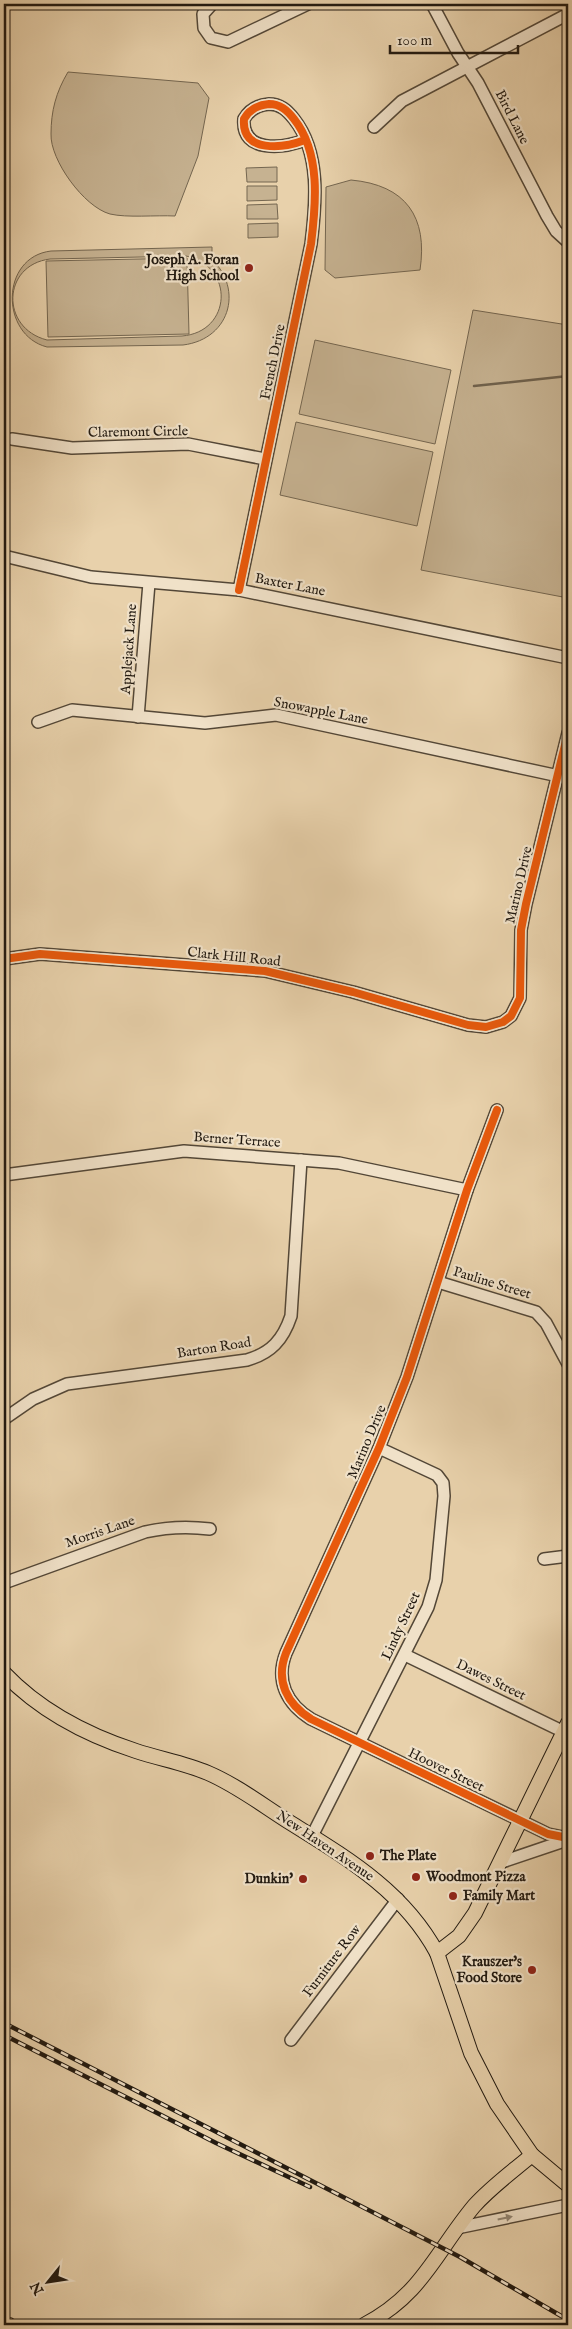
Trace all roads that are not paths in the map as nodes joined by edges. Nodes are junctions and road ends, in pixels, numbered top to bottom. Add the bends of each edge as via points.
1 (212, 4) edge
2 (308, 4) edge
3 (432, 4) edge
4 (568, 14) edge
5 (468, 65) junction
6 (374, 127) dead end
7 (305, 140) junction
8 (568, 242) edge
9 (12, 439) dead end
10 (265, 459) junction
11 (4, 556) edge
12 (149, 583) junction
13 (239, 590) junction
14 (568, 658) edge
15 (138, 717) junction
16 (38, 722) dead end
17 (568, 733) edge
18 (564, 777) edge
19 (4, 959) edge
20 (486, 1027) joint
21 (497, 1110) dead end
22 (301, 1160) junction
23 (4, 1175) edge
24 (467, 1190) junction
25 (438, 1282) junction
26 (568, 1364) edge
27 (4, 1418) edge
28 (379, 1448) junction
29 (210, 1529) dead end
30 (568, 1556) edge
31 (544, 1559) dead end
32 (4, 1583) edge
33 (405, 1655) junction
34 (4, 1673) edge
35 (566, 1727) edge
36 (359, 1741) junction
37 (521, 1821) junction
38 (312, 1836) junction
39 (568, 1838) edge
40 (502, 1862) junction
41 (398, 1899) junction
42 (437, 1953) junction
43 (290, 2040) dead end
44 (532, 2155) junction
45 (568, 2185) edge
46 (568, 2204) edge
47 (458, 2228) junction
48 (4, 2325) edge
49 (9, 2325) edge
50 (364, 2325) edge

1 - 2 street via 203,14 204,28 216,41 228,42
3 - 5 street, Bird Lane via 458,53
4 - 5 street
5 - 6 street via 402,101
5 - 8 street, Bird Lane via 554,229
7 - 7 street, French Drive via 296,121 278,105 256,107 244,119 248,139 257,145 293,145
7 - 10 street, French Drive via 315,182 313,229
9 - 10 street, Claremont Circle via 72,448 188,444
10 - 13 street, French Drive
11 - 12 street, Baxter Lane via 92,577
12 - 13 street, Baxter Lane
12 - 15 street, Applejack Lane
13 - 14 street, Baxter Lane
15 - 16 street, Snowapple Lane via 72,710
15 - 18 street, Snowapple Lane via 205,723 276,715
17 - 18 street, Marino Drive
18 - 20 street, Marino Drive via 521,930 520,998 511,1016
19 - 20 street, Clark Hill Road via 40,954 265,971
21 - 24 street, Marino Drive
22 - 23 street, Berner Terrace via 184,1151
22 - 24 street, Berner Terrace via 338,1163
22 - 27 street, Barton Road via 291,1316 276,1345 247,1360 67,1384 33,1399
24 - 25 street, Marino Drive
25 - 26 street, Pauline Street via 536,1312 546,1323
25 - 28 street, Marino Drive via 407,1377
28 - 33 street, Lindy Street via 432,1472 444,1486 434,1591
28 - 36 street, Marino Drive via 286,1653 281,1672 286,1694 297,1708 311,1719
29 - 32 street, Morris Lane via 191,1526 145,1532
30 - 31 street
33 - 35 street, Dawes Street
33 - 36 street, Lindy Street
34 - 38 main road, New Haven Avenue via 33,1699 91,1734 210,1774
35 - 37 main road
36 - 37 street, Hoover Street
36 - 38 street, Lindy Street
37 - 39 street, Hoover Street via 556,1837
37 - 40 main road
38 - 41 main road, New Haven Avenue via 360,1867
39 - 40 street
40 - 42 main road via 466,1928
41 - 42 main road, New Haven Avenue
41 - 43 street, Furniture Row
42 - 44 main road, New Haven Avenue via 479,2071 498,2106
44 - 45 main road, New Haven Avenue
44 - 47 main road via 476,2205
47 -> 46 street
47 - 50 main road via 410,2293 385,2314
48 - 49 main road

